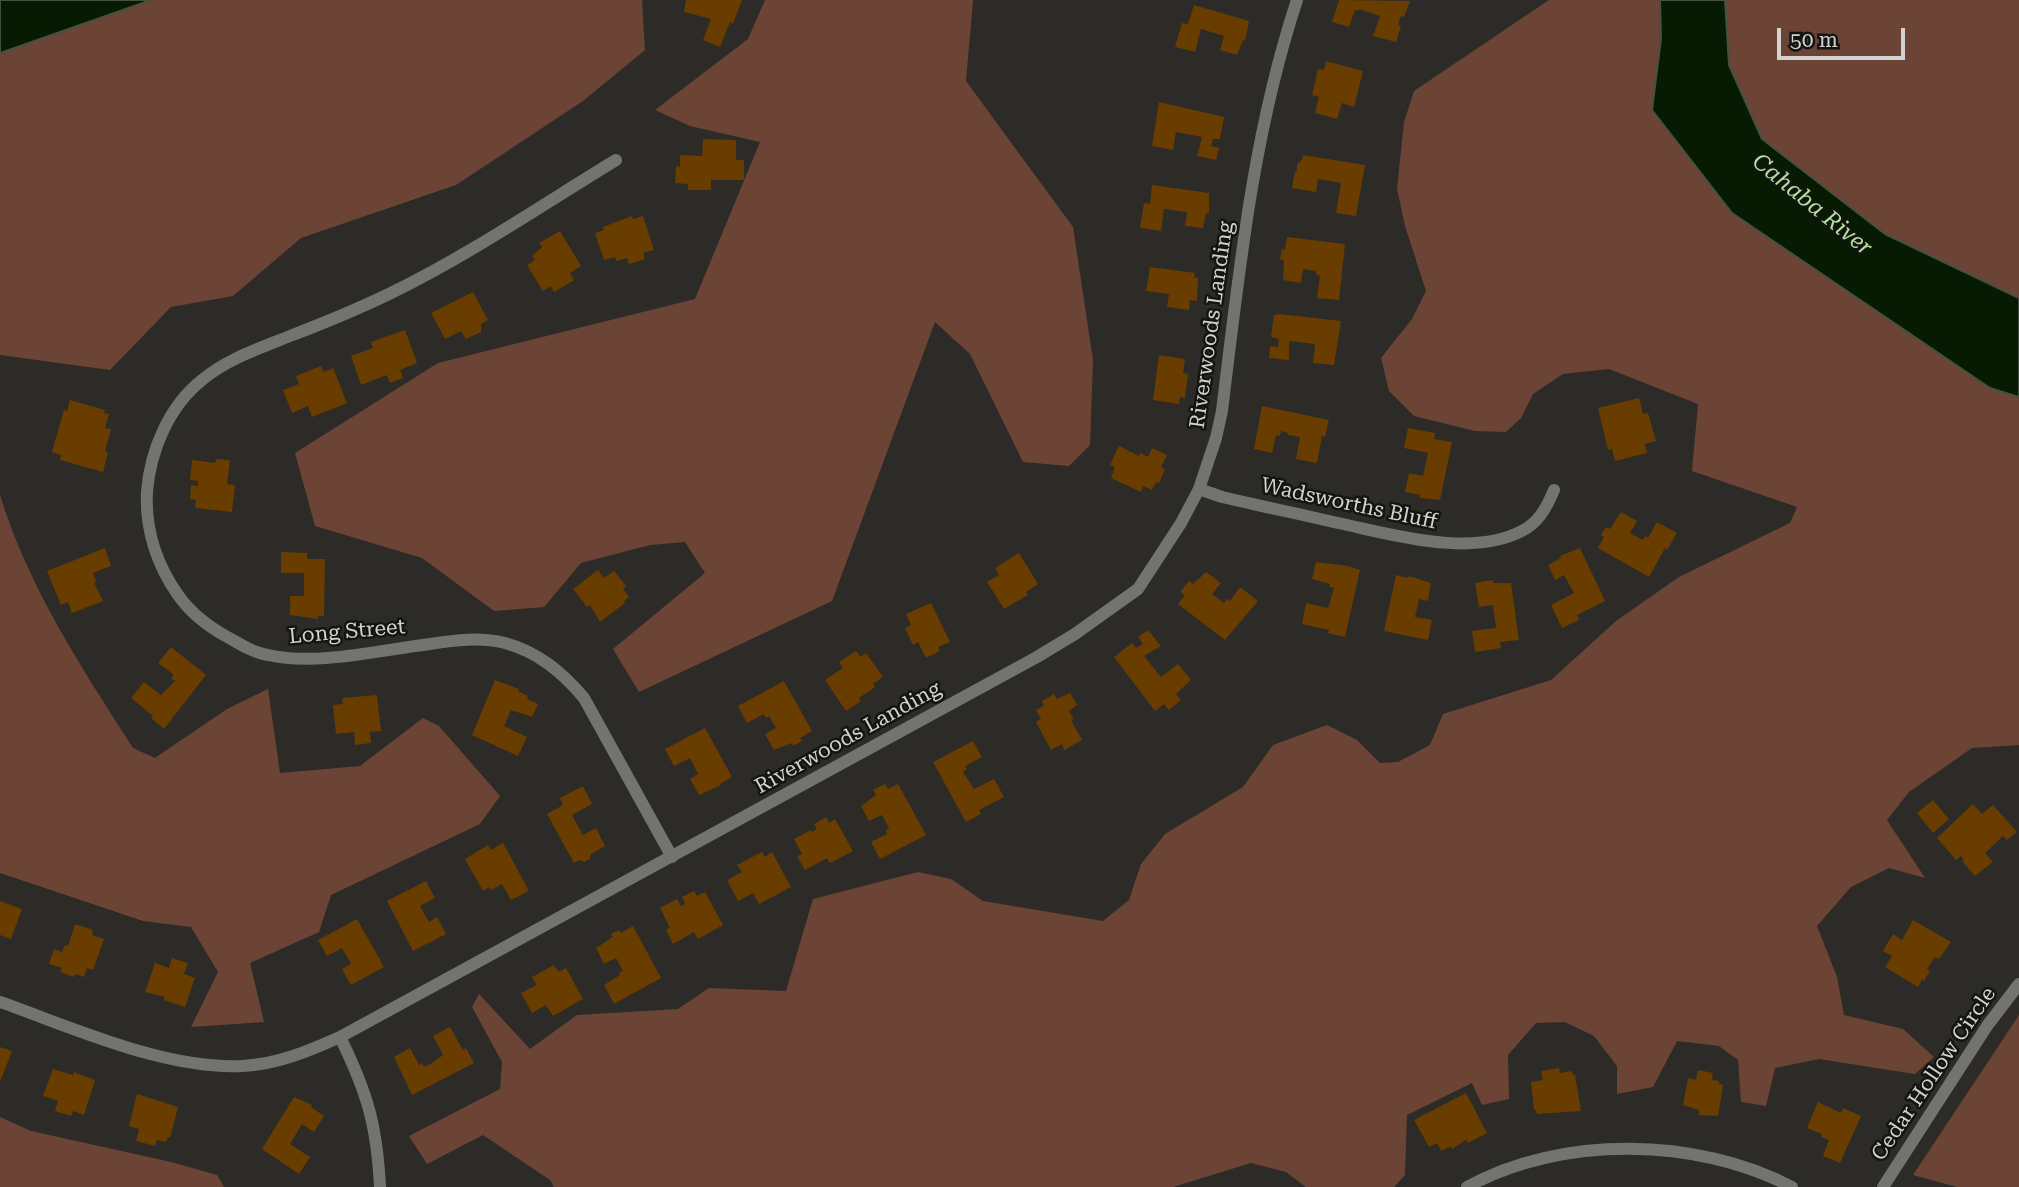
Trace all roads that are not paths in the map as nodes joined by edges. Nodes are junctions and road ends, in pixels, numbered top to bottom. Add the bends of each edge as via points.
1 (1297, 0) edge
2 (616, 160) dead end
3 (1199, 489) junction
4 (1554, 489) dead end
5 (672, 857) junction
6 (2019, 984) edge
7 (0, 1002) edge
8 (340, 1037) junction
9 (380, 1187) edge
10 (1467, 1187) edge
11 (1792, 1187) edge
12 (1883, 1187) edge

1 - 3 street, Riverwoods Landing via 1255,165 1222,411
2 - 5 street, Long Street via 437,269 234,360 201,381 174,412 155,450 147,510 154,548 184,604 219,633 266,655 311,658 479,639 527,650 547,662 584,698
3 - 4 street, Wadsworths Bluff via 1416,540 1454,543 1493,540 1526,529 1547,506
3 - 5 street, Riverwoods Landing via 1138,589 1075,634
5 - 8 street, Riverwoods Landing
6 - 12 street, Cedar Hollow Circle
7 - 8 street, Riverwoods Landing via 158,1056 204,1065 273,1061 309,1052
8 - 9 street via 372,1115
10 - 11 street via 1543,1159 1625,1149 1715,1158

